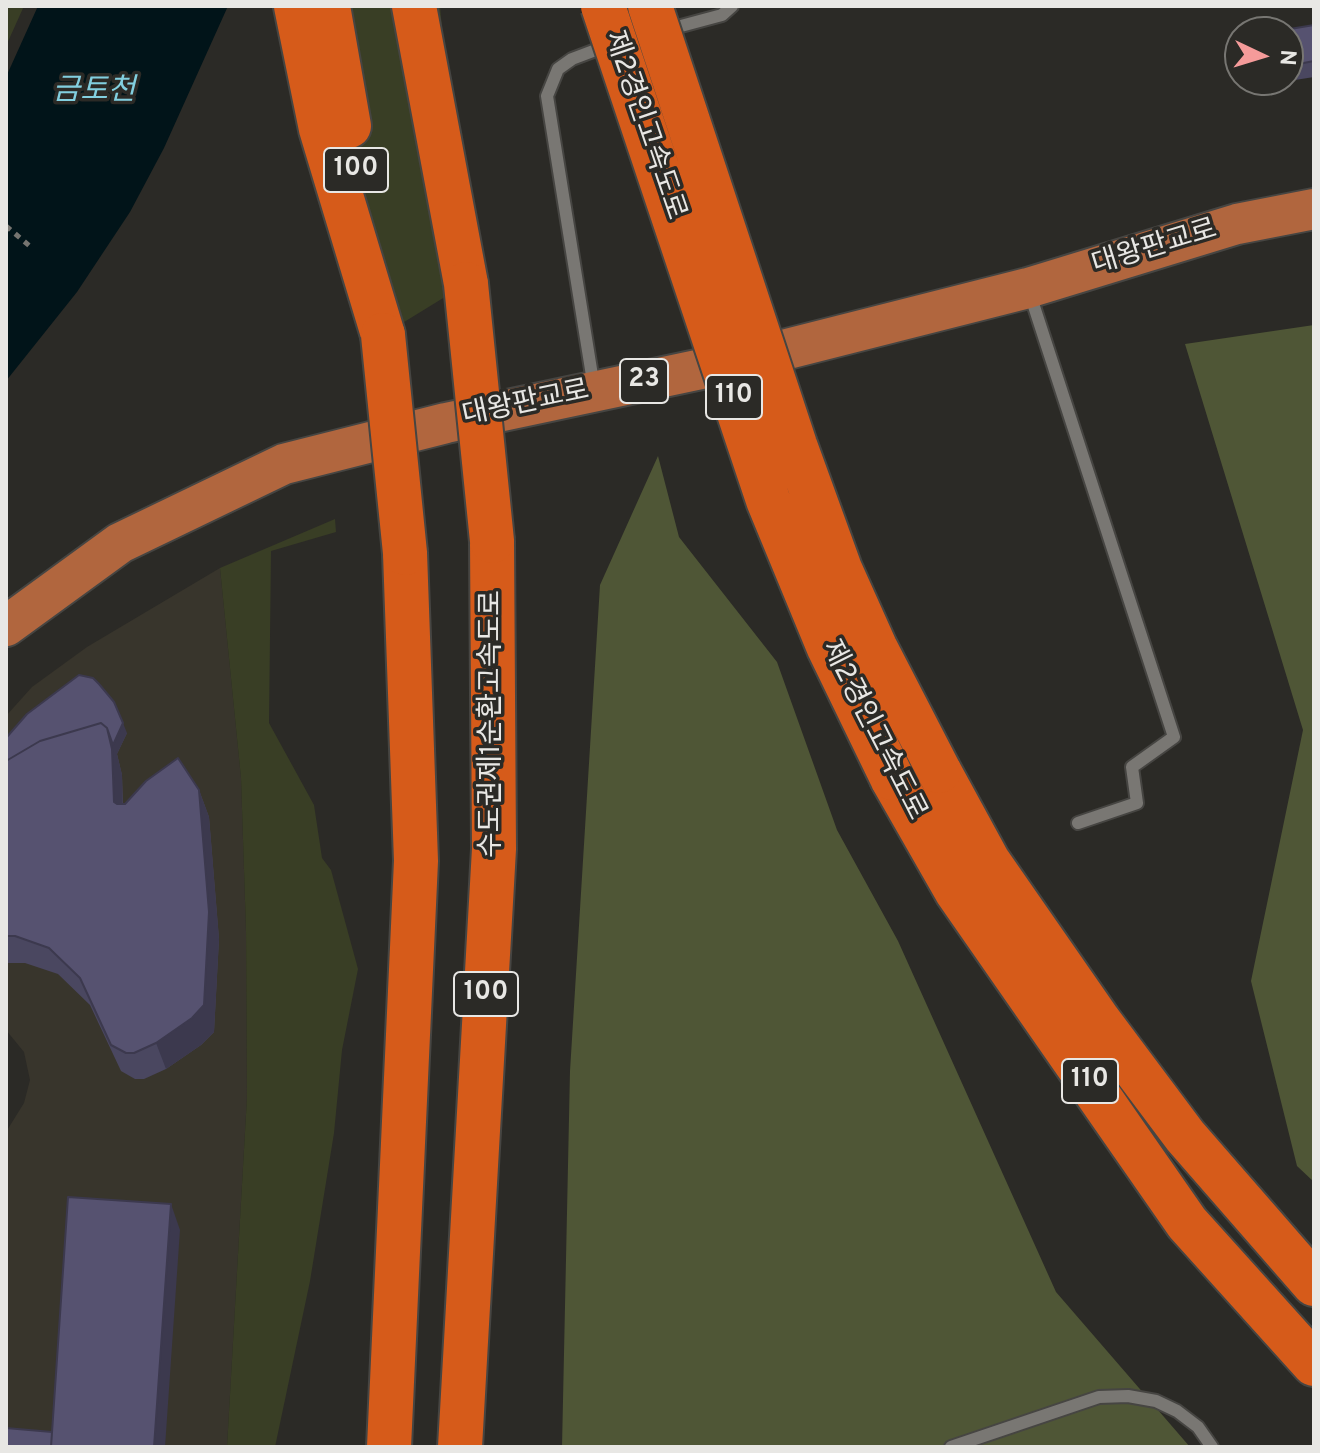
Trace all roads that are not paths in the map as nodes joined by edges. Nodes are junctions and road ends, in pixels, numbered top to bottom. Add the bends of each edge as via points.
1 (296, 6) edge
2 (328, 6) edge
3 (414, 6) edge
4 (440, 6) edge
5 (732, 6) edge
6 (643, 27) edge
7 (600, 29) edge
8 (1314, 209) edge
9 (466, 284) junction
10 (1028, 288) junction
11 (383, 335) junction
12 (595, 391) junction
13 (6, 626) edge
14 (1078, 823) dead end
15 (1314, 1284) edge
16 (1314, 1364) edge
17 (389, 1447) edge
18 (460, 1447) edge
19 (951, 1447) edge
20 (1212, 1447) edge

1 - 11 highway via 321,129
2 - 11 highway, 100
3 - 9 highway, 수도권제1순환고속도로 / 100
4 - 9 highway
5 - 6 lane via 722,15
6 - 7 lane
6 - 15 highway, 제2경인고속도로 / 110, bridge via 840,569 939,771 988,861 1099,1021 1185,1136
7 - 12 lane via 558,69 547,96
7 - 16 highway, 제2경인고속도로 / 110, bridge via 768,500 829,648 892,778 957,892 1187,1223
8 - 10 main road, 대왕판교로 / 23 via 1237,224
9 - 18 highway, 수도권제1순환고속도로 / 100, bridge via 492,541 494,849
10 - 12 main road, 대왕판교로 / 23 via 744,360
10 - 14 lane via 1174,737 1132,767 1137,803
11 - 17 highway, 100, bridge via 405,553 416,861
12 - 13 main road, 대왕판교로 / 23 via 284,464 120,543
19 - 20 lane via 1099,1397 1128,1396 1177,1411

